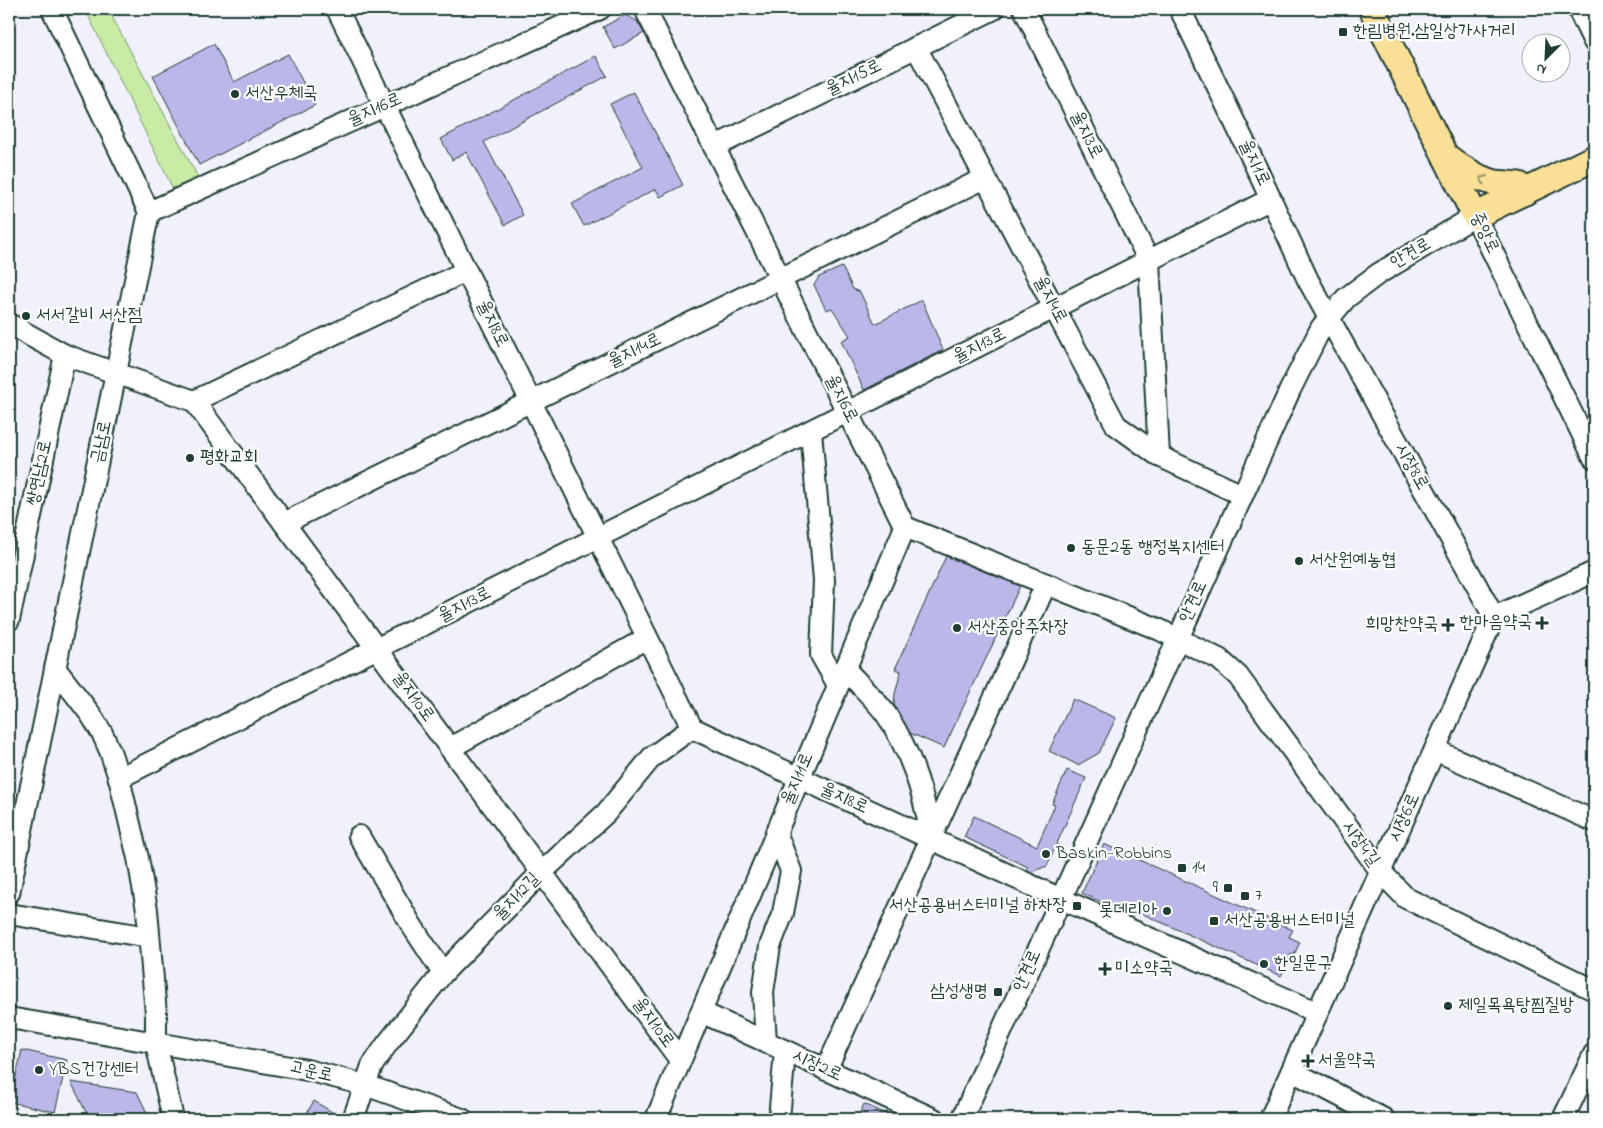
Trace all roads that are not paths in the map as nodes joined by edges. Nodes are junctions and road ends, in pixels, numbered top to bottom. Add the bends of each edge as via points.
1 (52, 9) edge
2 (337, 9) edge
3 (600, 9) edge
4 (645, 9) edge
5 (994, 9) edge
6 (1024, 9) edge
7 (1180, 9) edge
8 (1372, 9) edge
9 (1578, 9) edge
10 (1594, 42) edge
11 (916, 47) junction
12 (385, 106) junction
13 (714, 147) junction
14 (1445, 155) junction
15 (1594, 158) edge
16 (985, 178) junction
17 (1525, 192) junction
18 (1271, 199) junction
19 (150, 212) junction
20 (1475, 216) junction
21 (1149, 261) junction
22 (466, 271) junction
23 (780, 279) junction
24 (1054, 308) junction
25 (1329, 317) junction
26 (9, 324) edge
27 (65, 355) junction
28 (116, 373) junction
29 (194, 401) junction
30 (531, 402) junction
31 (847, 412) junction
32 (811, 431) junction
33 (1159, 456) junction
34 (1594, 458) edge
35 (1242, 495) junction
36 (284, 523) junction
37 (905, 526) junction
38 (598, 538) junction
39 (1594, 572) edge
40 (1046, 584) junction
41 (1494, 617) junction
42 (9, 620) edge
43 (648, 638) junction
44 (1177, 638) junction
45 (377, 649) junction
46 (55, 668) junction
47 (842, 676) junction
48 (692, 728) junction
49 (450, 748) junction
50 (1435, 750) junction
51 (119, 778) junction
52 (799, 778) junction
53 (1594, 821) edge
54 (776, 832) junction
55 (359, 836) dead end
56 (931, 839) junction
57 (542, 872) junction
58 (1381, 872) junction
59 (9, 893) edge
60 (1061, 899) junction
61 (9, 914) edge
62 (149, 937) junction
63 (443, 973) junction
64 (1594, 990) edge
65 (701, 1012) junction
66 (1318, 1014) junction
67 (9, 1018) edge
68 (766, 1042) junction
69 (156, 1043) junction
70 (785, 1051) junction
71 (1594, 1054) edge
72 (680, 1060) junction
73 (826, 1070) junction
74 (1292, 1070) junction
75 (365, 1085) junction
76 (436, 1114) edge
77 (173, 1119) edge
78 (353, 1119) edge
79 (462, 1119) edge
80 (656, 1119) edge
81 (779, 1119) edge
82 (934, 1119) edge
83 (962, 1119) edge
84 (1270, 1119) edge
85 (1384, 1119) edge
86 (1563, 1119) edge

1 - 19 street
2 - 12 street, 율지8로
3 - 12 street, 율지16로
4 - 13 street, 율지6로
5 - 11 street, 율지15로
6 - 21 street, 율지3로
7 - 18 street, 율지1로
8 - 14 main road, 중앙로
9 - 10 street
11 - 13 street, 율지15로
11 - 16 street, 율지4로
12 - 19 street, 율지16로
12 - 22 street, 율지8로
13 - 23 street, 율지6로
17 -> 14 main road via 1518,185 1480,178
14 - 20 main road, 중앙로
15 - 17 main road, 안견로
16 - 23 street, 율지14로
16 - 24 street, 율지4로
17 - 20 main road, 안견로
18 - 21 street, 율지13로
18 - 25 street, 율지1로 via 1308,280
19 - 28 street, 금남로
20 - 25 street, 안견로 via 1367,281
20 - 34 street, 중앙로
21 - 24 street, 율지13로
21 - 33 street
22 - 29 street
22 - 30 street, 율지8로
23 - 30 street, 율지14로
23 - 31 street, 율지6로
24 - 31 street, 율지13로
24 - 33 street, 율지4로 via 1116,425
25 - 35 street, 안견로 via 1304,360
25 - 41 street, 시장8로
26 - 27 street
27 - 28 street
27 - 42 street, 쌍연남2로
28 - 29 street
28 - 46 street, 금남로
29 - 36 street, 율지10로
30 - 36 street, 율지14로
30 - 38 street, 율지8로
31 - 32 street, 율지13로
31 - 37 street, 율지6로
32 - 38 street, 율지13로
32 - 47 street via 824,580 821,655
33 - 35 street, 율지4로
35 - 44 street, 안견로
36 - 45 street, 율지10로
37 - 40 street
37 - 47 street, 율지11로
38 - 43 street, 율지8로
38 - 45 street, 율지13로
39 - 41 street
40 - 44 street
40 - 56 street
41 - 50 street, 시장6로
43 - 48 street, 율지8로
43 - 49 street
44 - 58 street, 시장4길 via 1219,659 1232,670
44 - 60 street, 안견로
45 - 49 street, 율지10로
45 - 51 street, 율지13로
46 - 51 street via 102,733
46 - 59 street, 금남로
47 - 52 street, 율지11로
47 - 56 street via 885,714 904,748 927,808
48 - 52 street, 율지8로
48 - 57 street, 율지12길 via 652,757 606,813
49 - 57 street, 율지10로
50 - 53 street
50 - 58 street, 시장6로
51 - 62 street via 138,858
52 - 54 street, 율지11로
52 - 56 street, 율지8로
54 - 65 street, 율지11로
54 - 68 street via 791,871 783,913 770,946 763,992
55 - 63 street
56 - 60 street, 율지8로
56 - 73 street
57 - 63 street, 율지12길
57 - 72 street, 율지10로
58 - 64 street, 시장4길 via 1406,898
58 - 66 street, 시장6로
60 - 66 street, 율지8로
60 - 83 street, 안견로
61 - 62 street
62 - 69 street
63 - 75 street, 율지12길 via 387,1044 372,1066
65 - 68 street, 시장2로
65 - 72 street, 율지11로
66 - 74 street, 시장6로
67 - 69 street, 고운로
68 - 70 street, 시장2로
69 - 75 street, 고운로 via 284,1065
69 - 77 street
70 - 73 street, 시장2로
70 - 81 street
71 - 86 street
72 - 80 street, 율지11로
73 - 82 street, 시장2로
74 - 84 street, 시장6로
74 - 85 street
75 - 76 street, 고운로
75 - 78 street, 율지12길
76 - 79 street, 고운로

